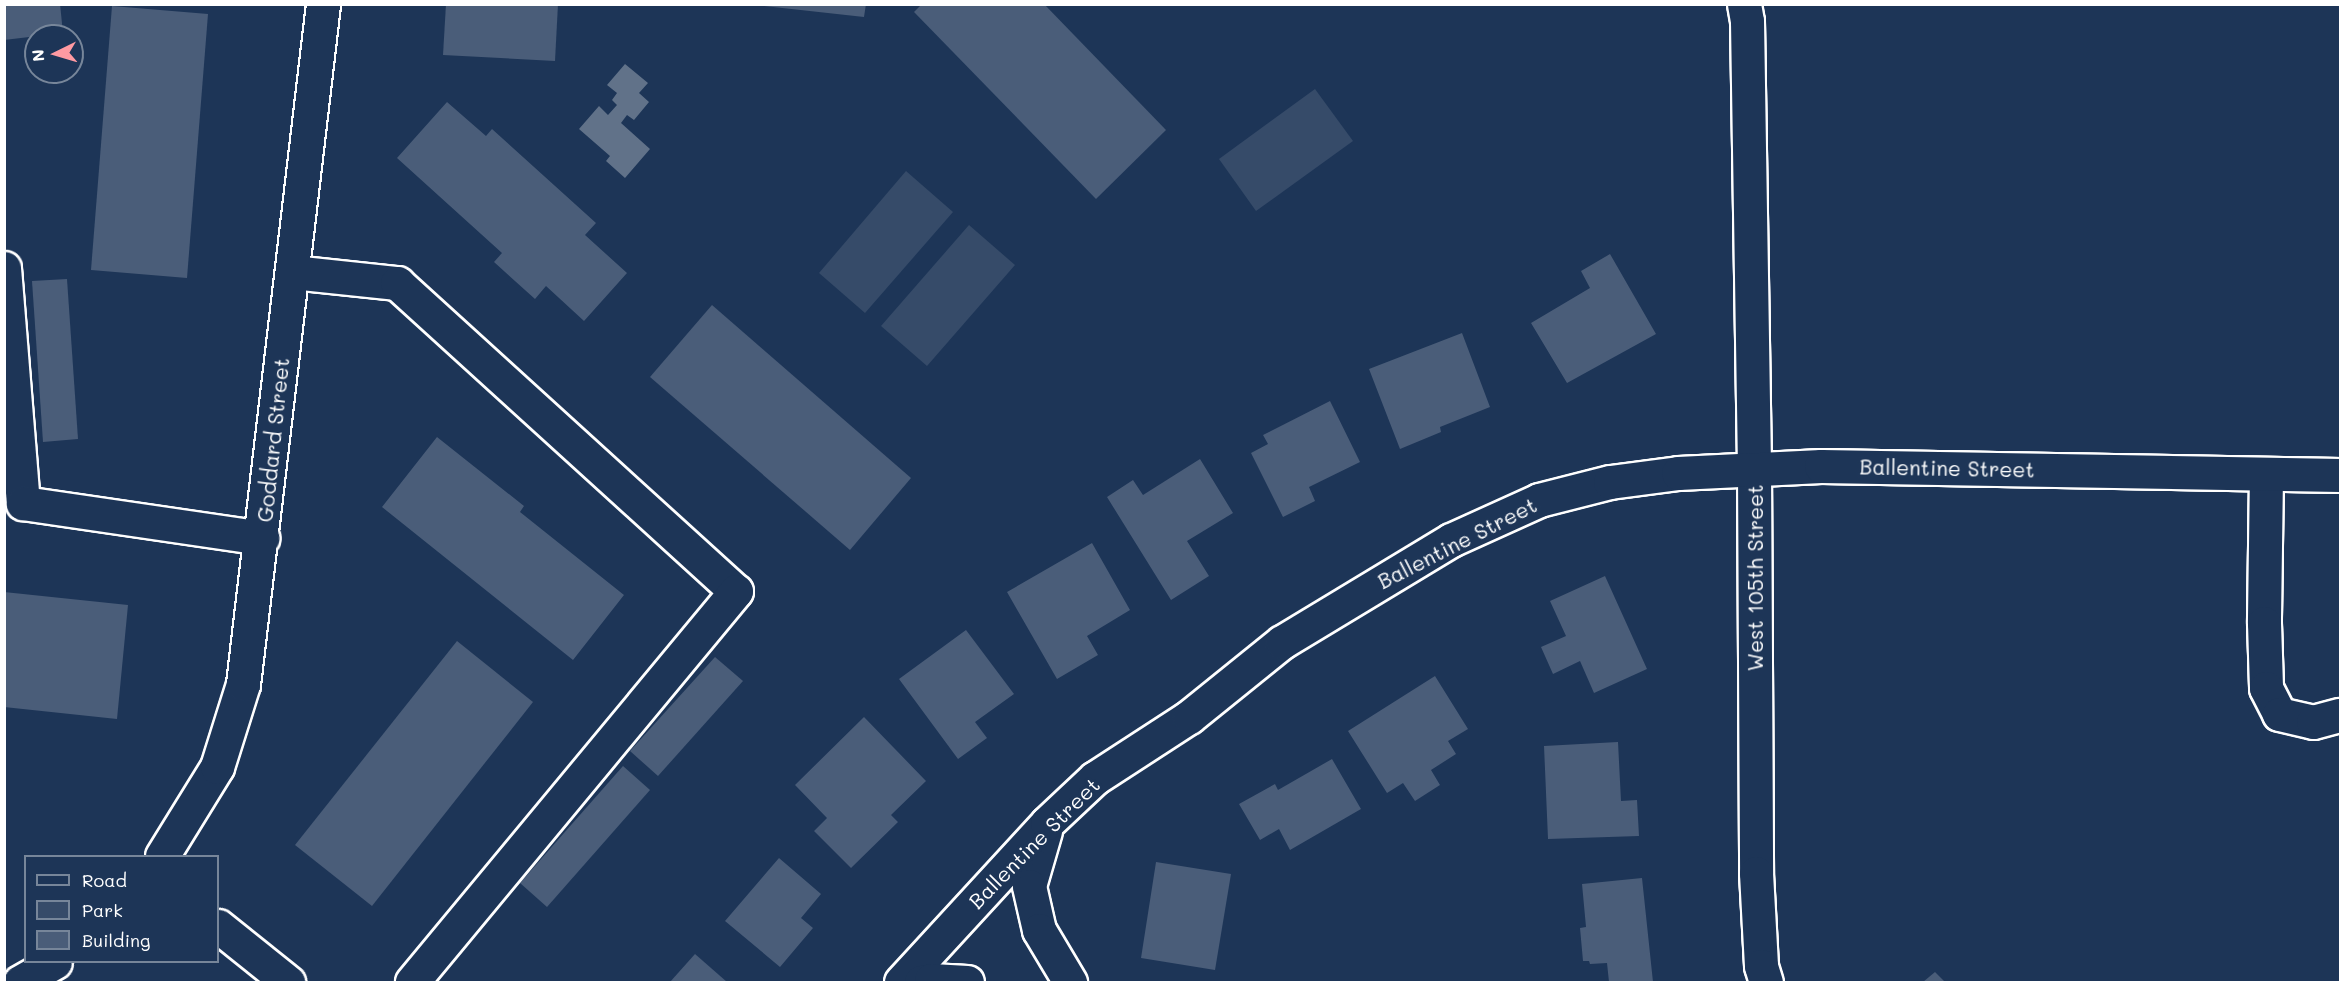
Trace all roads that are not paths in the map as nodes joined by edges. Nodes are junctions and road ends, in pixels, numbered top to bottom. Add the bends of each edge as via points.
1 (323, 4) edge
2 (1744, 4) edge
3 (4, 268) edge
4 (292, 272) junction
5 (1754, 469) junction
6 (2266, 474) junction
7 (2340, 475) edge
8 (262, 538) junction
9 (2340, 715) edge
10 (1047, 823) junction
11 (163, 855) edge
12 (219, 927) edge
13 (53, 963) edge
14 (20, 982) edge
15 (288, 982) edge
16 (412, 982) edge
17 (901, 982) edge
18 (921, 982) edge
19 (967, 982) edge
20 (1070, 982) edge
21 (1766, 982) edge

1 - 4 street, Goddard Street
2 - 5 street, West 105th Street
3 - 8 street via 23,503
4 - 8 street, Goddard Street
4 - 16 street via 397,283 736,591
5 - 6 street, Ballentine Street via 1821,466
5 - 10 street, Ballentine Street via 1610,482 1539,500 1451,540 1282,642 1189,717 1095,778
5 - 21 street, West 105th Street via 1756,873 1761,966
6 - 7 street, Ballentine Street
6 - 9 street via 2266,688 2279,714 2313,722
8 - 11 street, Goddard Street via 243,684 220,756
10 - 17 street, Ballentine Street
10 - 20 street via 1029,886 1039,930
12 - 15 street
13 - 14 street
18 - 19 street

